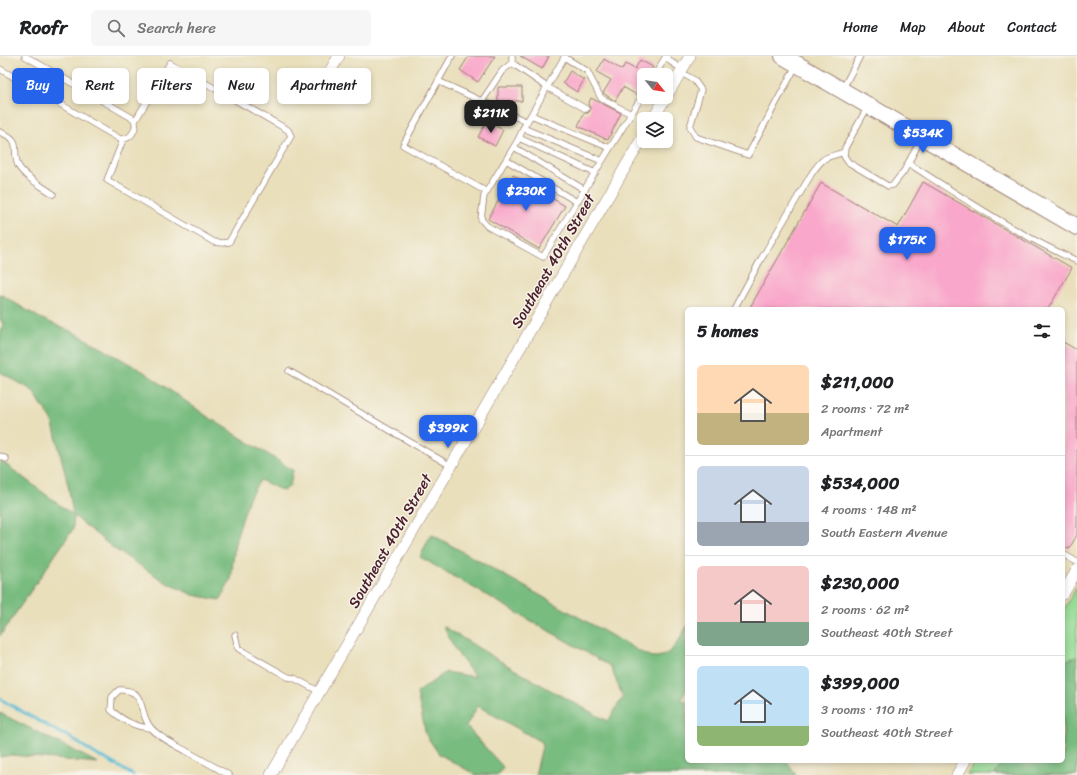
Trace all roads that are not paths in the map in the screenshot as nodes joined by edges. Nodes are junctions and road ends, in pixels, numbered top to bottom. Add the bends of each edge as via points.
1 (25, 56) edge
2 (339, 56) edge
3 (452, 56) edge
4 (512, 56) edge
5 (666, 56) edge
6 (690, 56) edge
7 (783, 56) edge
8 (860, 56) edge
9 (565, 57) edge
10 (512, 63) junction
11 (798, 64) junction
12 (332, 68) edge
13 (659, 68) edge
14 (0, 69) edge
15 (681, 70) junction
16 (438, 81) junction
17 (547, 87) junction
18 (842, 90) junction
19 (482, 101) junction
20 (637, 104) edge
21 (868, 106) junction
22 (586, 109) dead end
23 (657, 112) edge
24 (631, 114) junction
25 (531, 115) junction
26 (135, 121) junction
27 (526, 122) junction
28 (523, 128) junction
29 (0, 132) edge
30 (922, 137) junction
31 (519, 138) junction
32 (123, 140) junction
33 (514, 147) junction
34 (637, 147) edge
35 (610, 148) junction
36 (844, 152) junction
37 (506, 160) junction
38 (602, 161) junction
39 (908, 163) junction
40 (595, 173) junction
41 (585, 190) junction
42 (487, 192) junction
43 (53, 194) dead end
44 (577, 202) junction
45 (1077, 227) edge
46 (1077, 261) edge
47 (735, 307) edge
48 (289, 371) dead end
49 (0, 456) edge
50 (6, 459) dead end
51 (451, 466) junction
52 (1065, 555) edge
53 (1077, 562) edge
54 (1077, 570) edge
55 (1066, 581) edge
56 (234, 635) dead end
57 (320, 692) junction
58 (150, 728) junction
59 (964, 763) edge
60 (229, 775) edge
61 (271, 775) edge
62 (957, 775) edge

1 - 26 lane
2 - 12 street
3 - 16 lane
4 - 10 lane
5 - 13 lane
5 - 15 lane
6 - 15 street
7 - 11 main road
8 - 18 lane
9 - 17 lane
9 - 24 lane via 588,71 600,98
10 - 17 lane
10 - 19 lane via 502,71
11 - 15 lane via 748,155 696,137 690,127 701,90 694,80
11 - 18 main road
14 - 32 lane
15 - 23 street
16 - 19 lane
16 - 42 lane via 403,145
17 - 22 lane
17 - 25 lane
18 - 21 main road
19 - 27 lane
20 - 24 lane
21 - 30 main road
21 - 36 lane
24 - 35 lane
25 - 27 lane
25 - 35 lane
26 - 32 lane via 134,132
26 - 32 lane via 170,63 288,130 290,136 229,242 222,244 214,242 107,180
27 - 28 lane
28 - 31 lane
28 - 38 lane
29 - 43 lane via 14,140 15,157 22,172
30 - 39 lane
30 - 45 main road
31 - 33 lane
31 - 40 lane
33 - 37 lane
33 - 41 lane
34 - 51 street, Southeast 40th Street
35 - 38 lane
36 - 39 lane via 848,162 888,186 893,185
36 - 47 lane via 827,156 812,173
37 - 42 lane
37 - 44 lane
38 - 40 lane
39 - 46 lane via 996,218
40 - 41 lane
41 - 44 lane
42 - 44 lane via 484,196 481,219 487,226 543,257
48 - 51 lane
49 - 50 lane
51 - 57 street, Southeast 40th Street
52 - 53 lane
54 - 55 street
56 - 57 lane via 238,648 244,652
57 - 61 street, Southeast 40th Street
58 - 58 lane via 138,697 127,690 119,690 112,697 110,710 120,718 140,727
58 - 60 lane
59 - 62 street

